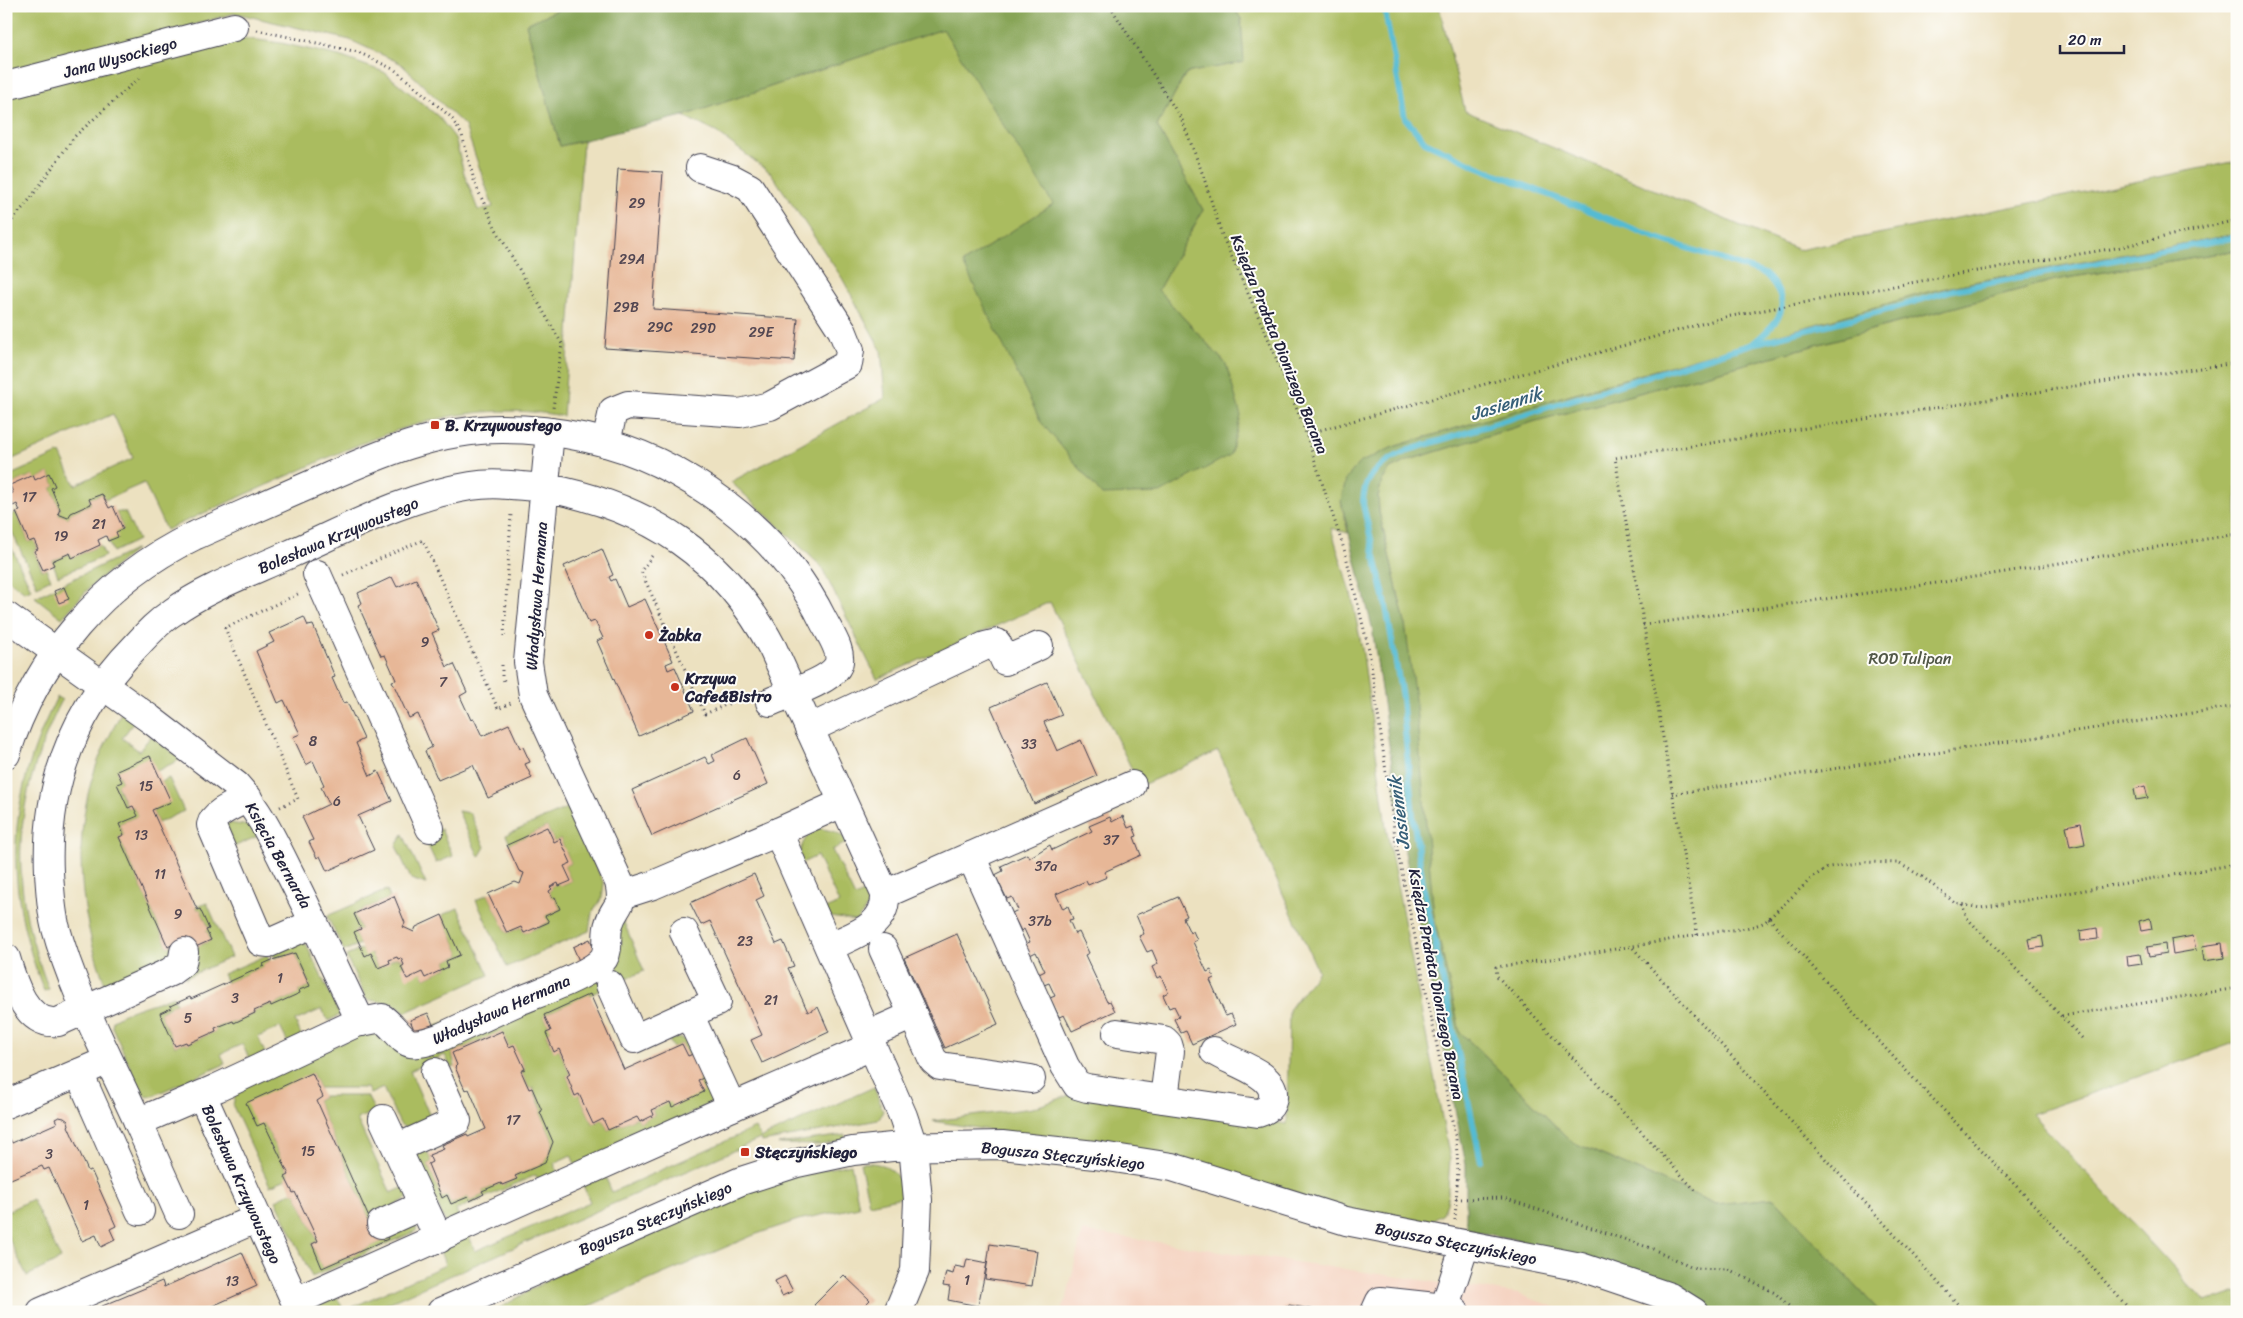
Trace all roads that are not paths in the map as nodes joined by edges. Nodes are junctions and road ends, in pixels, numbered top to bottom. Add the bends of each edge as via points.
1 (234, 27) road end
2 (6, 86) edge
3 (700, 168) dead end
4 (550, 432) junction
5 (606, 444) junction
6 (544, 488) junction
7 (317, 574) dead end
8 (6, 616) edge
9 (1039, 646) dead end
10 (56, 652) junction
11 (102, 685) junction
12 (772, 696) junction
13 (809, 729) junction
14 (8, 743) edge
15 (1132, 785) dead end
16 (248, 798) junction
17 (842, 803) junction
18 (430, 828) dead end
19 (778, 832) junction
20 (970, 856) junction
21 (885, 894) junction
22 (622, 895) junction
23 (314, 923) junction
24 (684, 932) dead end
25 (829, 947) junction
26 (883, 949) dead end
27 (184, 952) dead end
28 (6, 958) edge
29 (610, 986) dead end
30 (86, 1009) junction
31 (689, 1014) junction
32 (913, 1014) junction
33 (361, 1022) junction
34 (1117, 1034) dead end
35 (870, 1040) junction
36 (1214, 1051) dead end
37 (109, 1060) junction
38 (435, 1072) dead end
39 (79, 1073) junction
40 (1031, 1078) dead end
41 (202, 1095) junction
42 (1164, 1099) junction
43 (6, 1104) edge
44 (732, 1107) junction
45 (383, 1119) dead end
46 (138, 1122) junction
47 (913, 1146) junction
48 (397, 1148) junction
49 (423, 1205) junction
50 (140, 1212) dead end
51 (179, 1214) dead end
52 (258, 1218) junction
53 (381, 1224) dead end
54 (439, 1239) junction
55 (1459, 1244) junction
56 (299, 1309) edge
57 (1448, 1311) edge
58 (41, 1312) edge
59 (441, 1312) edge
60 (898, 1312) edge
61 (1375, 1312) edge
62 (1694, 1312) edge

1 - 2 street, Jana Wysockiego
3 - 5 street via 750,188 842,330 850,350 848,364 770,406 740,413 628,406 613,411
4 - 5 street
4 - 6 street, Władysława Hermana
4 - 10 street via 501,429 438,436 379,454 292,492 164,550 99,602
5 - 12 street via 646,458 712,494 766,540 819,611 840,659 835,671
6 - 11 street, Bolesława Krzywoustego via 503,485 448,491 394,508 313,544 211,590 172,613 154,627
6 - 12 street, Bolesława Krzywoustego via 618,507 666,531 710,564 733,587 760,624
6 - 22 street, Władysława Hermana via 528,662 533,694 610,859
7 - 18 street
8 - 10 street, Księcia Bernarda
9 - 13 street via 1005,661 997,643 986,646
10 - 11 street, Księcia Bernarda
10 - 14 street
11 - 16 street, Księcia Bernarda via 200,757
11 - 30 street, Bolesława Krzywoustego via 72,736 53,799 49,834 50,894 55,924
12 - 13 street, Bolesława Krzywoustego
13 - 17 street, Bolesława Krzywoustego
15 - 20 street
16 - 23 street, Księcia Bernarda
16 - 23 street via 217,815 211,825 261,942 269,943
17 - 19 street
17 - 21 street, Bolesława Krzywoustego
19 - 22 street
19 - 25 street
20 - 21 street
20 - 42 street via 1076,1084
21 - 25 street via 885,904 876,922
22 - 33 street, Władysława Hermana via 621,904 609,922 604,957 566,981 417,1045 405,1041 382,1018
23 - 33 street, Księcia Bernarda
24 - 31 street via 717,1002
25 - 35 street
26 - 32 street
27 - 30 street via 184,959 178,967
28 - 30 street via 18,991 36,1018 48,1023 58,1022
29 - 31 street via 634,1039
30 - 37 street, Bolesława Krzywoustego
31 - 44 street
32 - 35 street
32 - 40 street via 933,1060 940,1066
33 - 41 street, Władysława Hermana
34 - 42 street via 1164,1040 1168,1044 1170,1051
35 - 44 street
35 - 47 street
36 - 42 street via 1270,1082 1274,1093 1267,1110 1258,1113
37 - 39 street
37 - 46 street, Bolesława Krzywoustego
38 - 48 street via 457,1121
39 - 43 street
39 - 50 street
41 - 46 street, Bolesława Krzywoustego
41 - 52 street, Bolesława Krzywoustego
44 - 54 street
45 - 48 street
46 - 51 street
47 - 55 street, Bogusza Stęczyńskiego via 1002,1145 1172,1167 1346,1221
47 - 59 street, Bogusza Stęczyńskiego via 853,1151 797,1163 741,1181
47 - 60 street via 918,1200 915,1271
48 - 49 street
49 - 53 street
49 - 54 street
52 - 56 street, Bolesława Krzywoustego
52 - 58 street
54 - 56 street
55 - 57 street
55 - 62 street, Bogusza Stęczyńskiego via 1580,1267 1670,1297
57 - 61 street via 1380,1302

